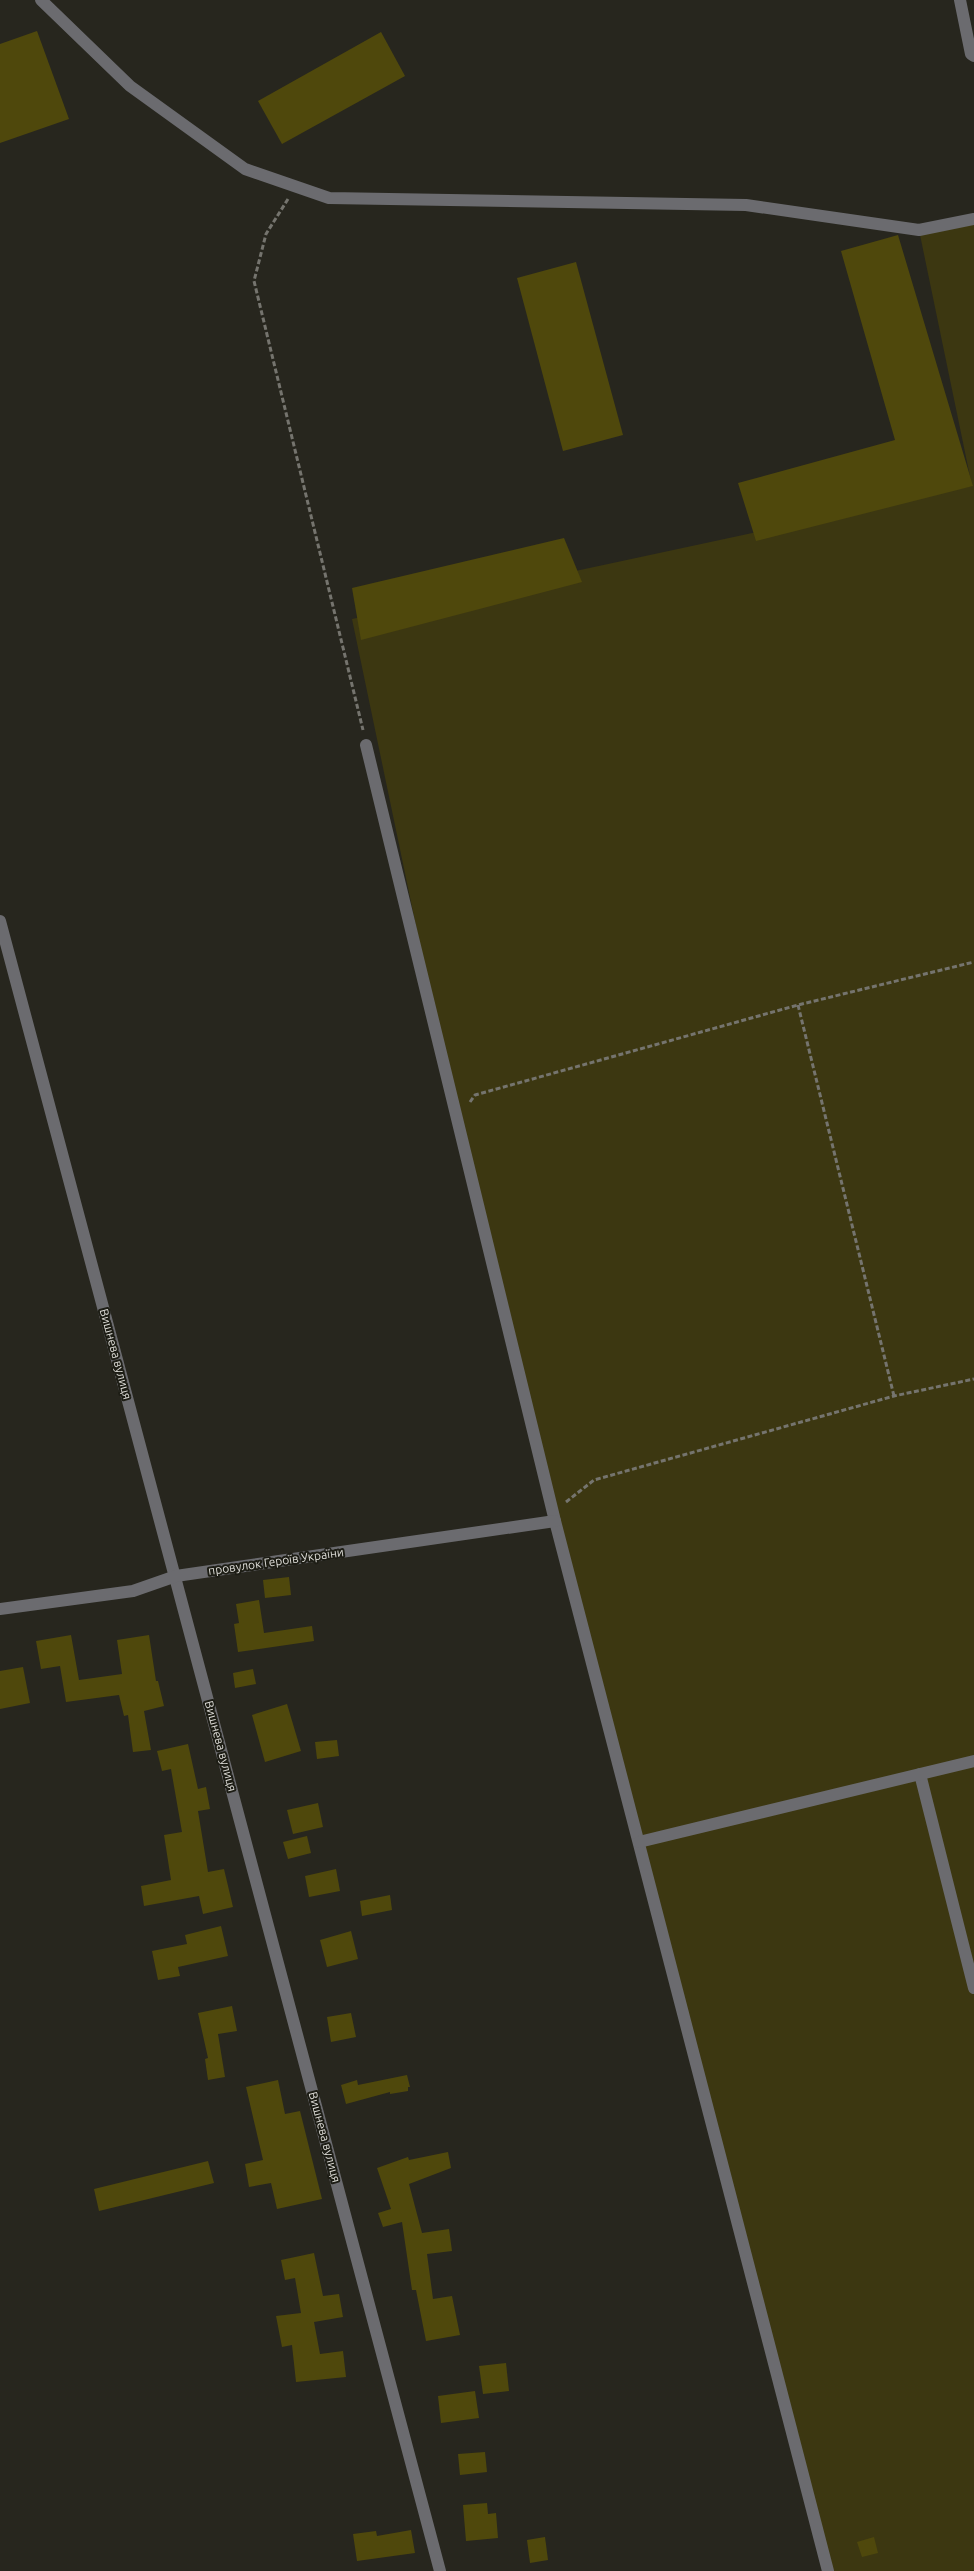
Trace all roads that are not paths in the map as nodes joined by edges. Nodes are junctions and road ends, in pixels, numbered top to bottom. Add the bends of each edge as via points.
1 (41, 0) edge
2 (960, 0) edge
3 (974, 56) edge
4 (974, 219) edge
5 (366, 745) road end
6 (0, 921) edge
7 (555, 1521) junction
8 (176, 1576) junction
9 (0, 1609) edge
10 (974, 1761) edge
11 (920, 1774) junction
12 (639, 1842) junction
13 (974, 1988) edge
14 (440, 2571) edge
15 (828, 2571) edge

1 - 4 street via 138,92 245,169 329,198 746,205 919,230
2 - 3 street
5 - 7 street
6 - 8 street, Вишнева вулиця
7 - 8 street, провулок Героїв України
7 - 12 street
8 - 9 street, провулок Героїв України via 132,1591
8 - 14 street, Вишнева вулиця
10 - 11 street
11 - 12 street
11 - 13 street
12 - 15 street

